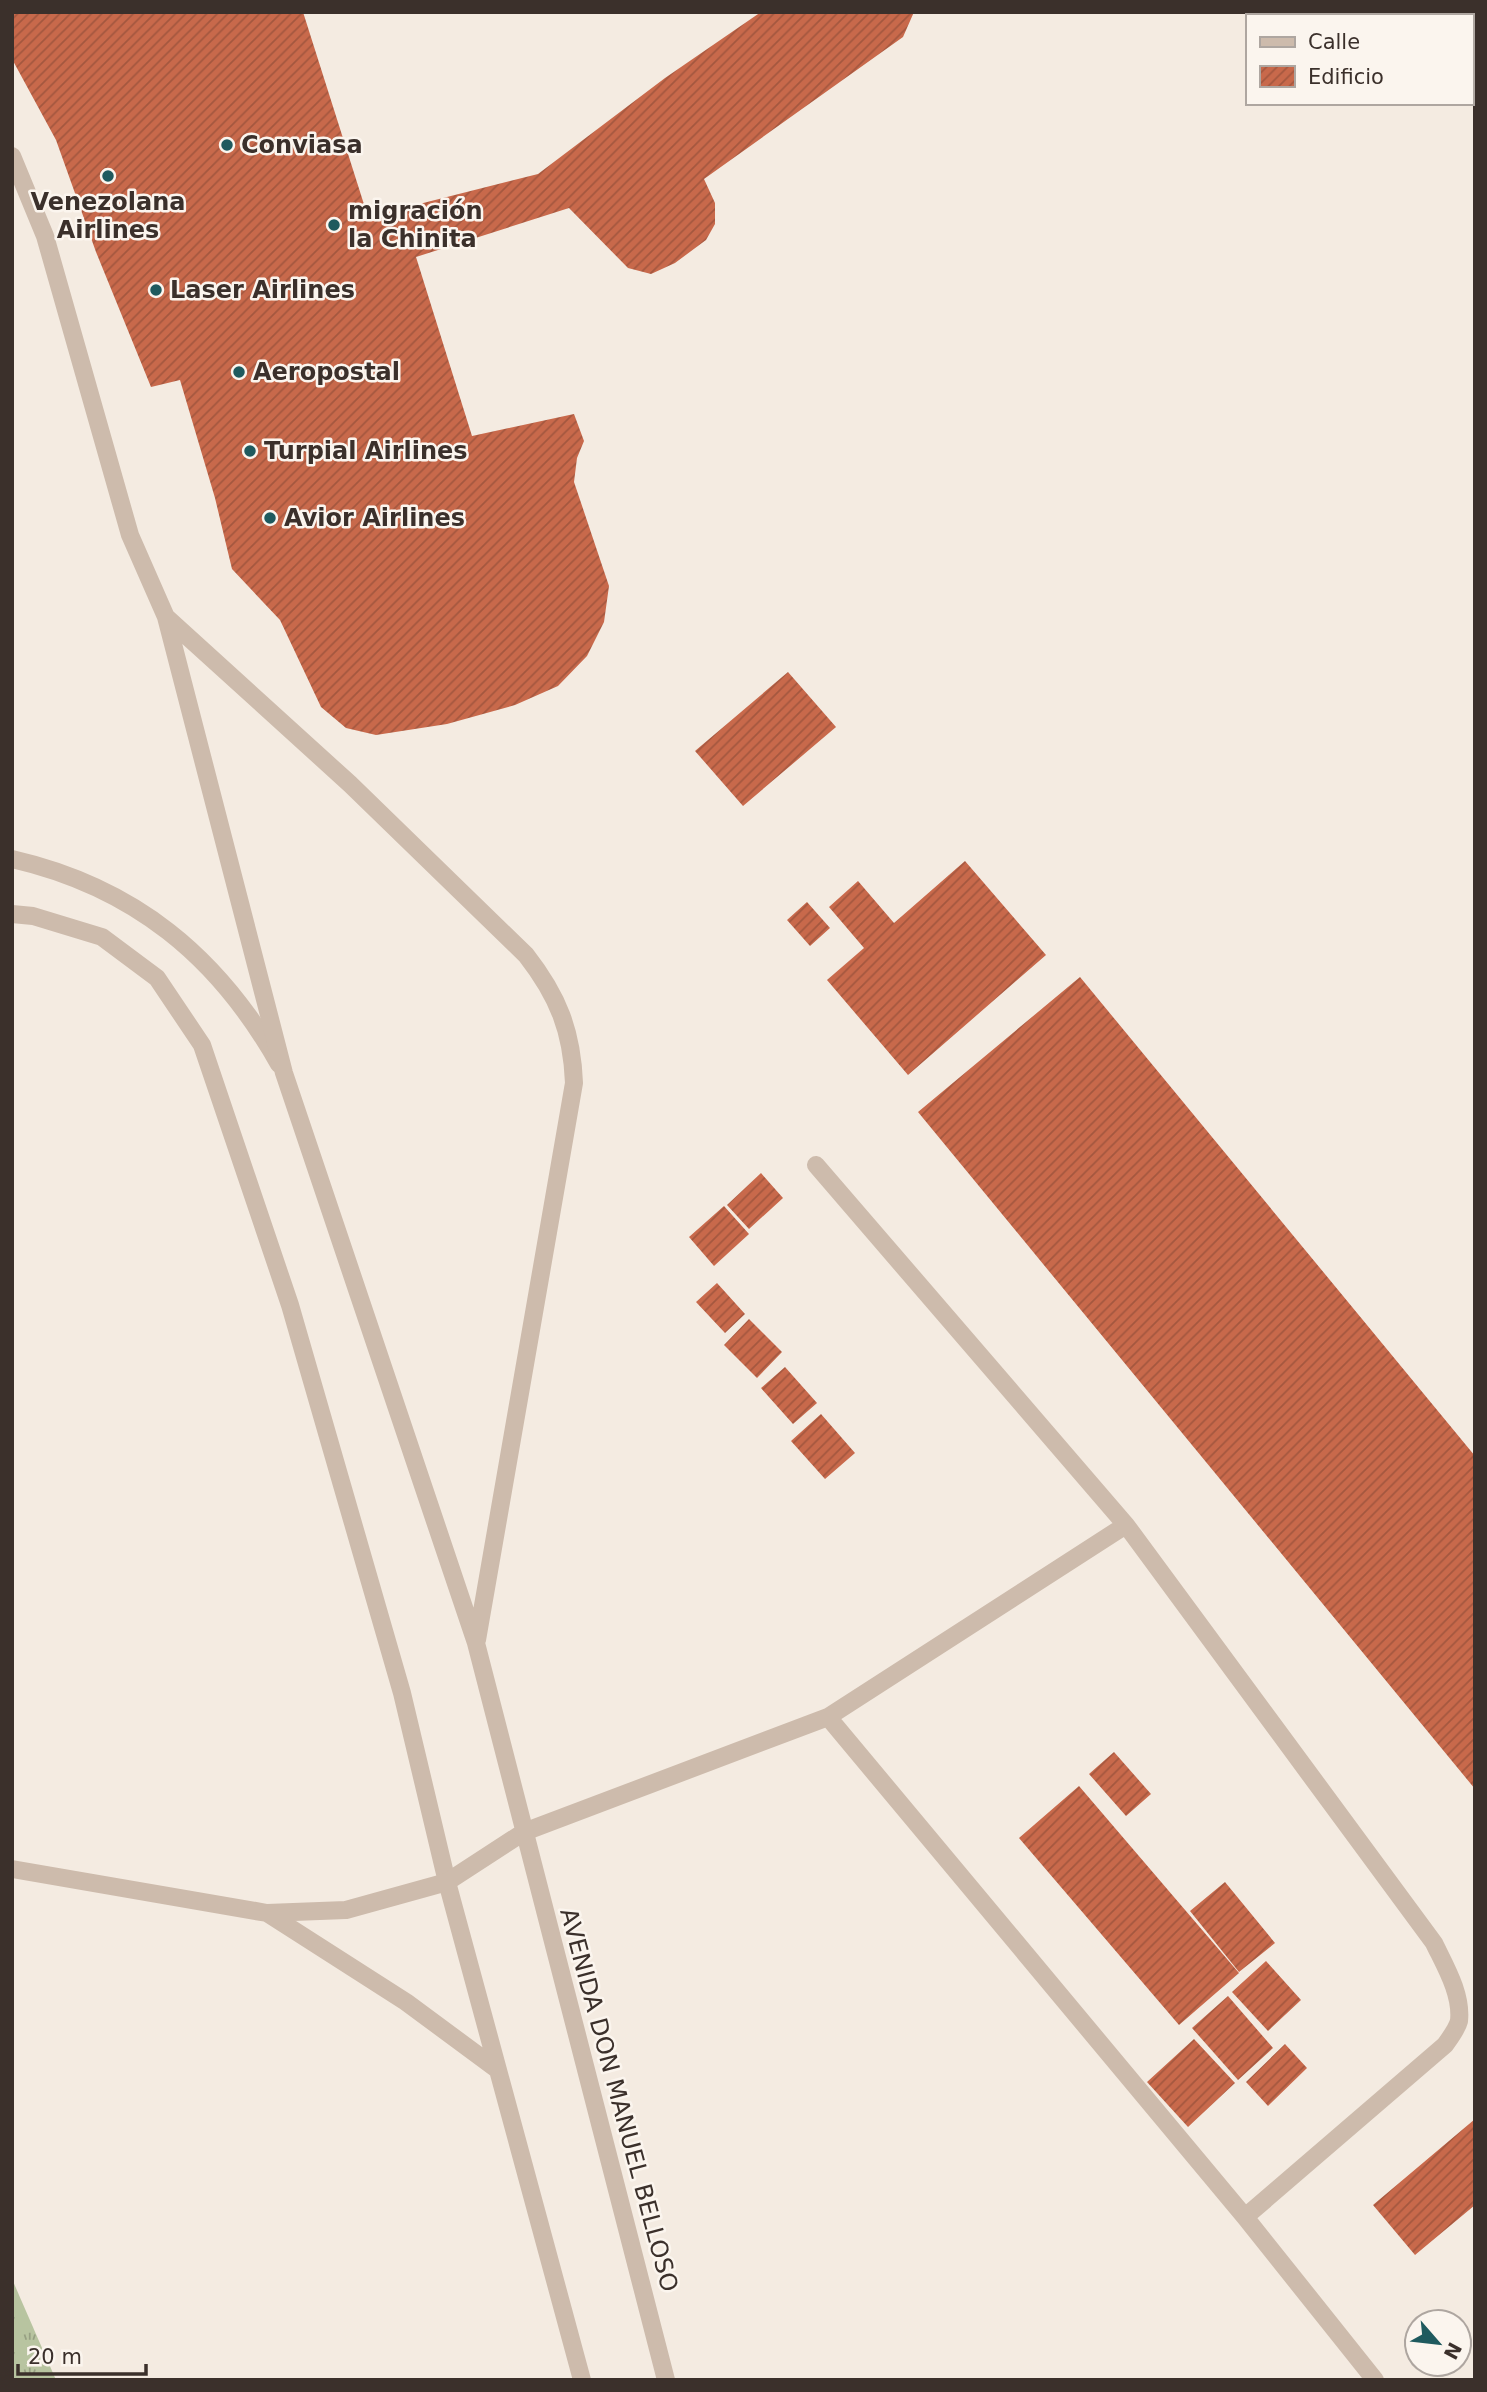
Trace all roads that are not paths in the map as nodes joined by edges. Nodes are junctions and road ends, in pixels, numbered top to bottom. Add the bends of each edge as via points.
1 (12, 156) edge
2 (166, 617) junction
3 (12, 859) edge
4 (12, 914) edge
5 (284, 1073) junction
6 (816, 1165) dead end
7 (1126, 1525) junction
8 (476, 1643) junction
9 (828, 1717) junction
10 (524, 1832) junction
11 (12, 1869) edge
12 (447, 1882) junction
13 (267, 1913) junction
14 (498, 2070) junction
15 (1245, 2217) junction
16 (582, 2380) edge
17 (666, 2380) edge
18 (1376, 2380) edge

1 - 2 street via 45,236 130,535
2 - 5 street
2 - 8 street via 350,784 526,954 550,987 565,1023 573,1083
3 - 5 street via 88,882 167,930 234,995
4 - 12 street via 102,937 157,978 202,1045 290,1305 402,1693
5 - 8 street, AVENIDA DON MANUEL BELLOSO
6 - 7 street
7 - 9 street
7 - 15 street via 1434,1943 1458,2003 1459,2024 1445,2045
8 - 10 street, AVENIDA DON MANUEL BELLOSO
9 - 10 street
9 - 15 street
10 - 12 street
10 - 17 street, AVENIDA DON MANUEL BELLOSO
11 - 13 street
12 - 13 street via 346,1910
12 - 14 street
13 - 14 street via 406,2002
14 - 16 street
15 - 18 street

